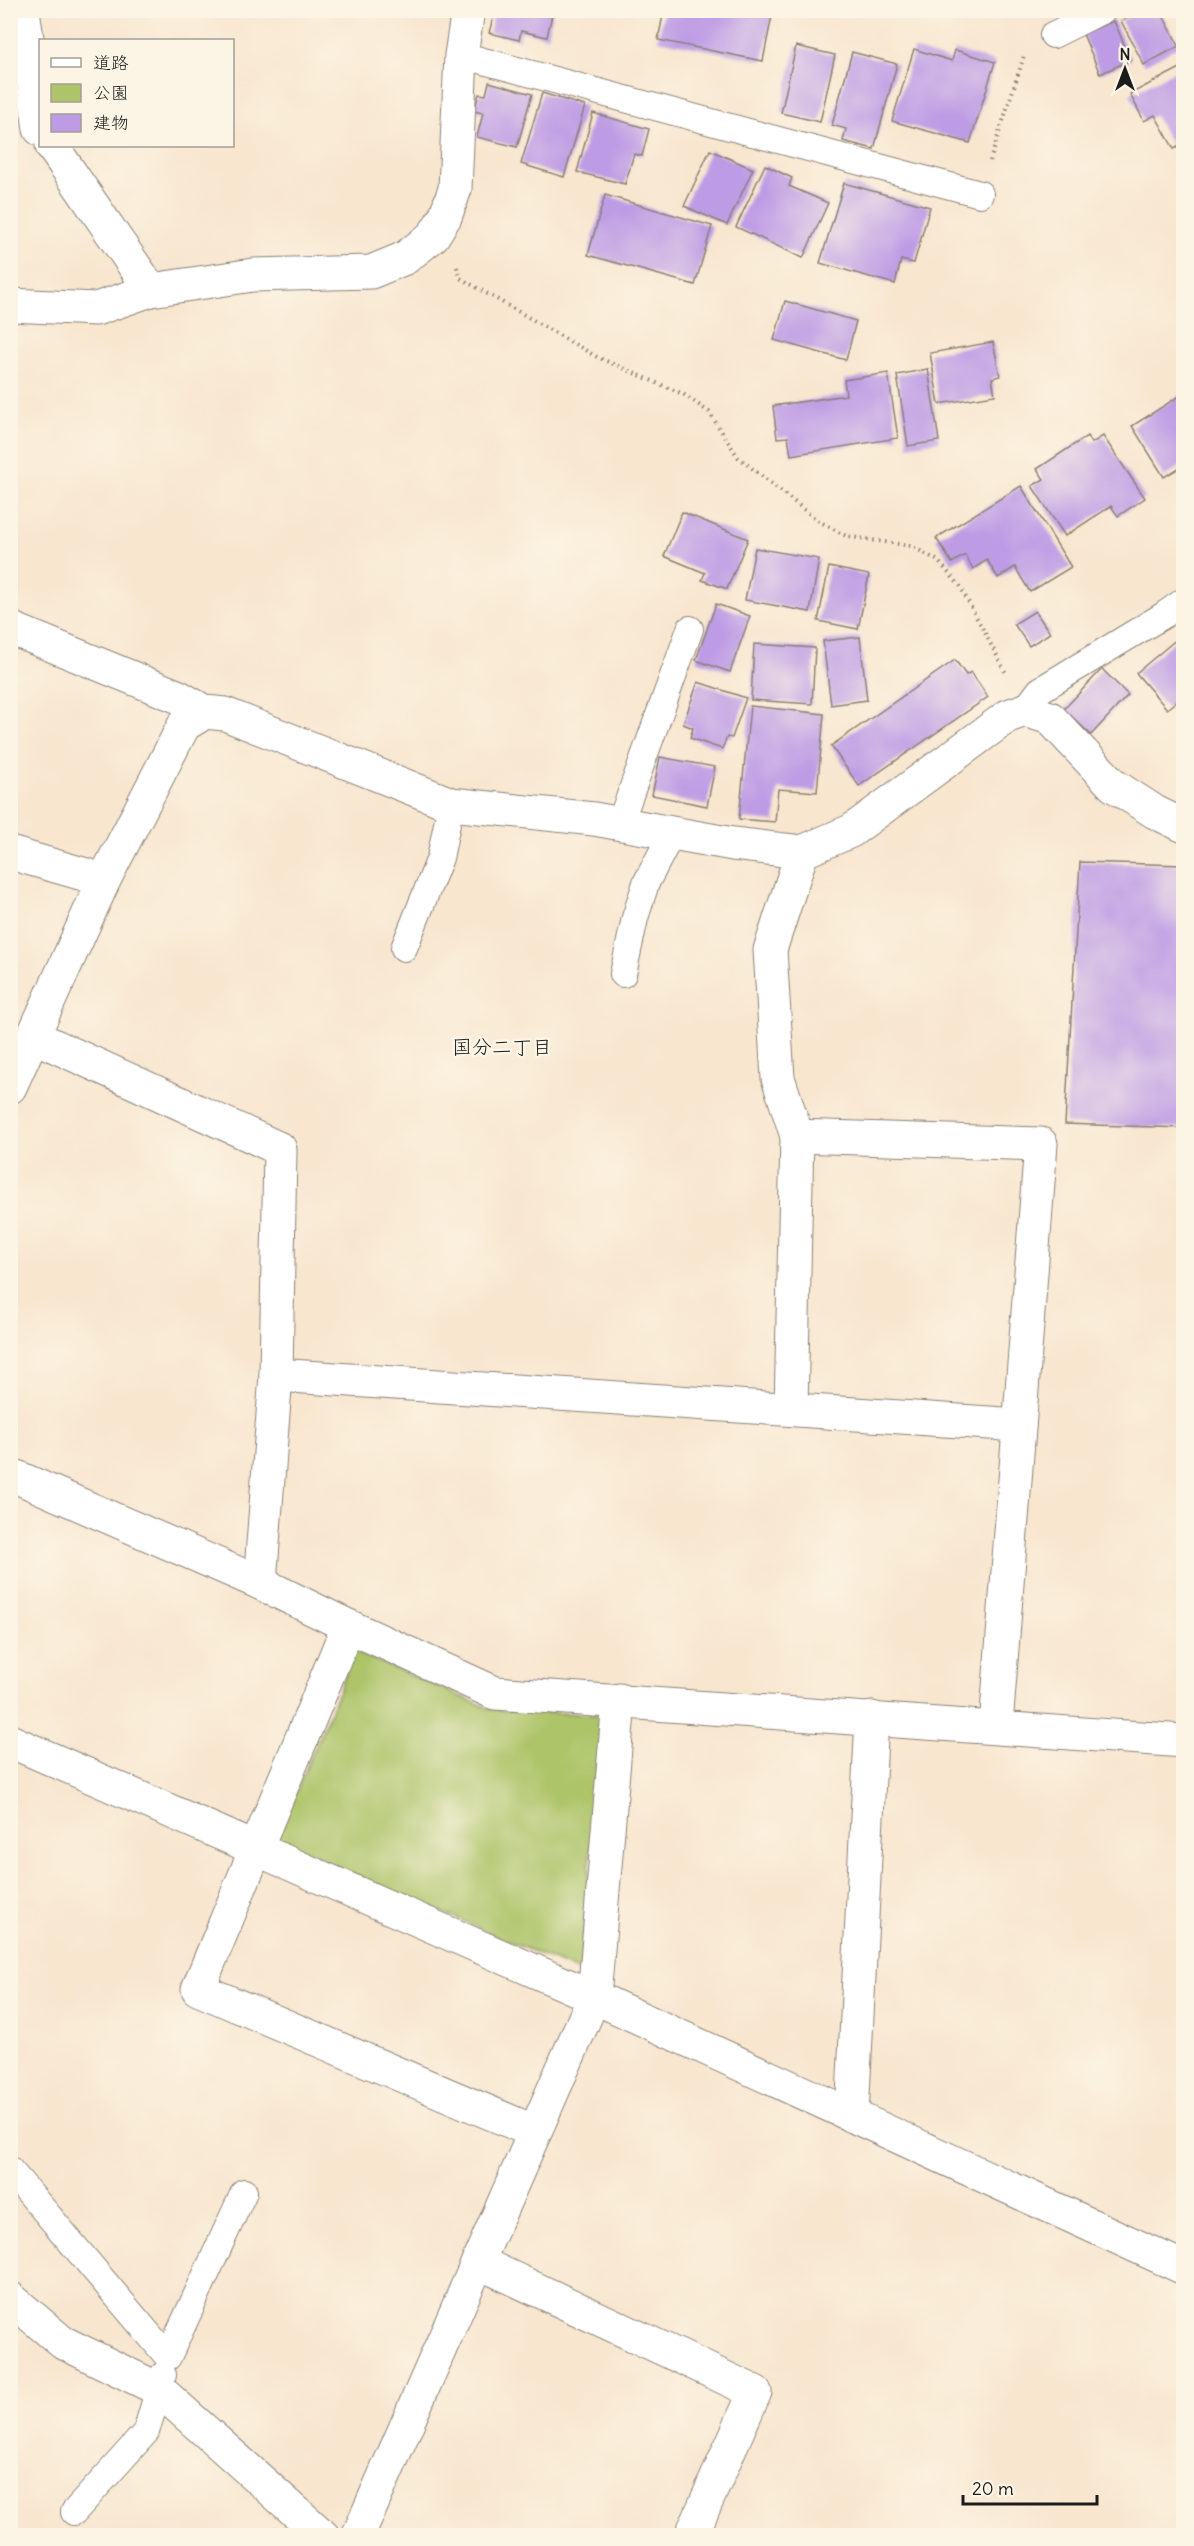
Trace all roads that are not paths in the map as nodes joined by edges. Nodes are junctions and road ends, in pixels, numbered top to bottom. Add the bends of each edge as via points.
1 (23, 10) edge
2 (468, 10) edge
3 (1103, 10) edge
4 (1053, 35) road end
5 (461, 55) junction
6 (39, 122) edge
7 (53, 147) edge
8 (980, 194) road end
9 (151, 290) junction
10 (10, 305) edge
11 (1184, 601) edge
12 (10, 628) edge
13 (690, 629) dead end
14 (1025, 710) junction
15 (206, 712) junction
16 (451, 804) junction
17 (620, 824) junction
18 (1184, 826) edge
19 (672, 833) junction
20 (801, 852) junction
21 (10, 853) edge
22 (104, 880) junction
23 (404, 948) dead end
24 (623, 974) dead end
25 (33, 1036) junction
26 (10, 1087) edge
27 (797, 1136) junction
28 (276, 1375) junction
29 (791, 1409) junction
30 (1019, 1425) junction
31 (10, 1474) edge
32 (260, 1583) junction
33 (348, 1626) junction
34 (619, 1700) junction
35 (872, 1718) junction
36 (996, 1726) junction
37 (10, 1741) edge
38 (1184, 1741) edge
39 (256, 1849) junction
40 (594, 1998) junction
41 (852, 2116) junction
42 (535, 2132) junction
43 (10, 2170) edge
44 (244, 2192) dead end
45 (478, 2262) junction
46 (1184, 2268) edge
47 (10, 2298) edge
48 (168, 2357) junction
49 (158, 2389) junction
50 (74, 2512) dead end
51 (323, 2535) edge
52 (358, 2535) edge
53 (691, 2535) edge

1 - 6 street
2 - 5 street
3 - 4 lane
5 - 8 lane
5 - 9 street via 455,189 433,236 405,258 371,272 253,275
7 - 9 street
9 - 10 street via 96,309
11 - 14 lane via 1040,690
12 - 15 street via 179,697
13 - 17 lane
14 - 18 street via 1050,718 1113,785
14 - 20 street via 1008,716 851,831
15 - 16 street via 225,714
15 - 22 street via 184,725
16 - 17 street
16 - 23 lane via 440,858
17 - 19 street
19 - 20 street
19 - 24 lane via 642,895
20 - 27 street via 770,950 778,1078
21 - 22 street
22 - 25 street
25 - 26 street
25 - 28 street via 280,1149
27 - 29 street
27 - 30 street via 1041,1144
28 - 29 street
28 - 32 street
29 - 30 street
30 - 36 street
31 - 32 street
32 - 33 street
33 - 34 street via 495,1693
33 - 39 street
34 - 35 street
34 - 40 street
35 - 36 street
35 - 41 street
36 - 38 street
37 - 39 street
39 - 40 street
39 - 42 street via 198,1989
40 - 41 street
40 - 42 street
41 - 46 street
42 - 45 street
43 - 48 lane
44 - 48 lane
45 - 52 street
45 - 53 street via 755,2392
47 - 49 street via 62,2342
48 - 49 lane
49 - 50 lane via 146,2432
49 - 51 street

